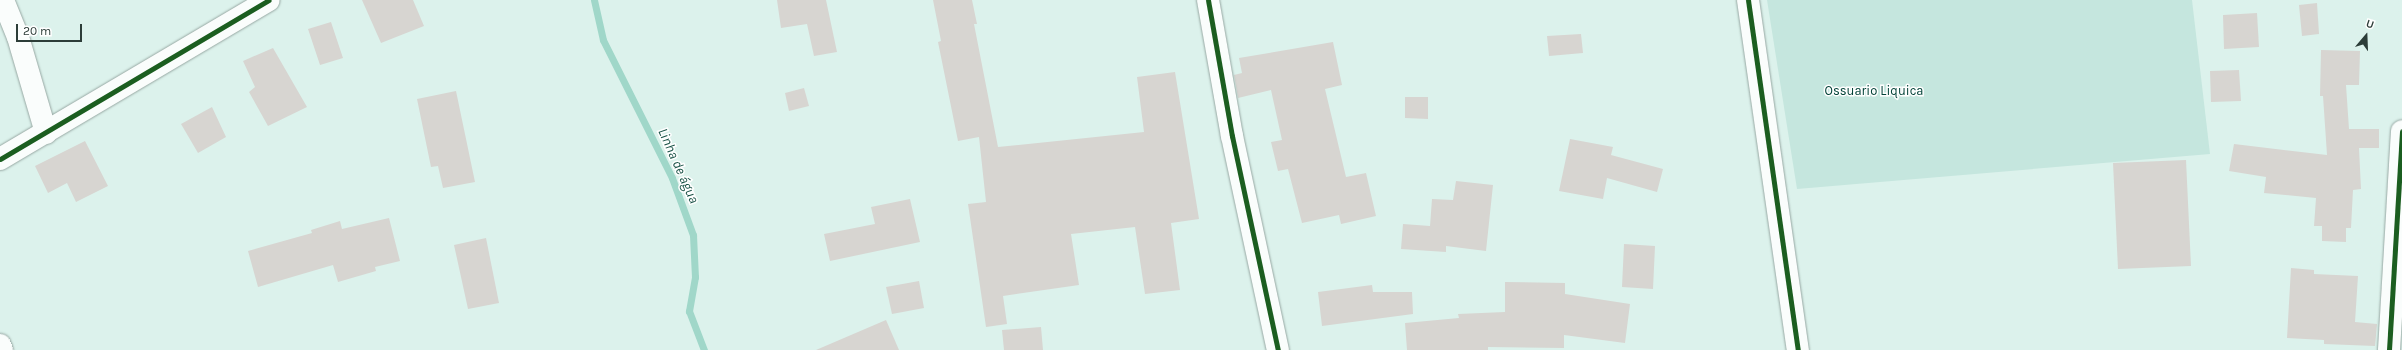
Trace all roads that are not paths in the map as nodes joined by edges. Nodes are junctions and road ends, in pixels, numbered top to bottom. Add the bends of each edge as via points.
1 (3, 0) edge
2 (270, 0) edge
3 (1208, 0) edge
4 (1748, 0) edge
5 (2402, 131) edge
6 (46, 133) junction
7 (0, 159) edge
8 (0, 345) edge
9 (2, 350) edge
10 (1278, 350) edge
11 (1798, 350) edge
12 (2389, 350) edge

1 - 6 street via 18,37
2 - 6 street
3 - 10 street via 1232,136
4 - 11 street
5 - 12 street
6 - 7 street
8 - 9 street

